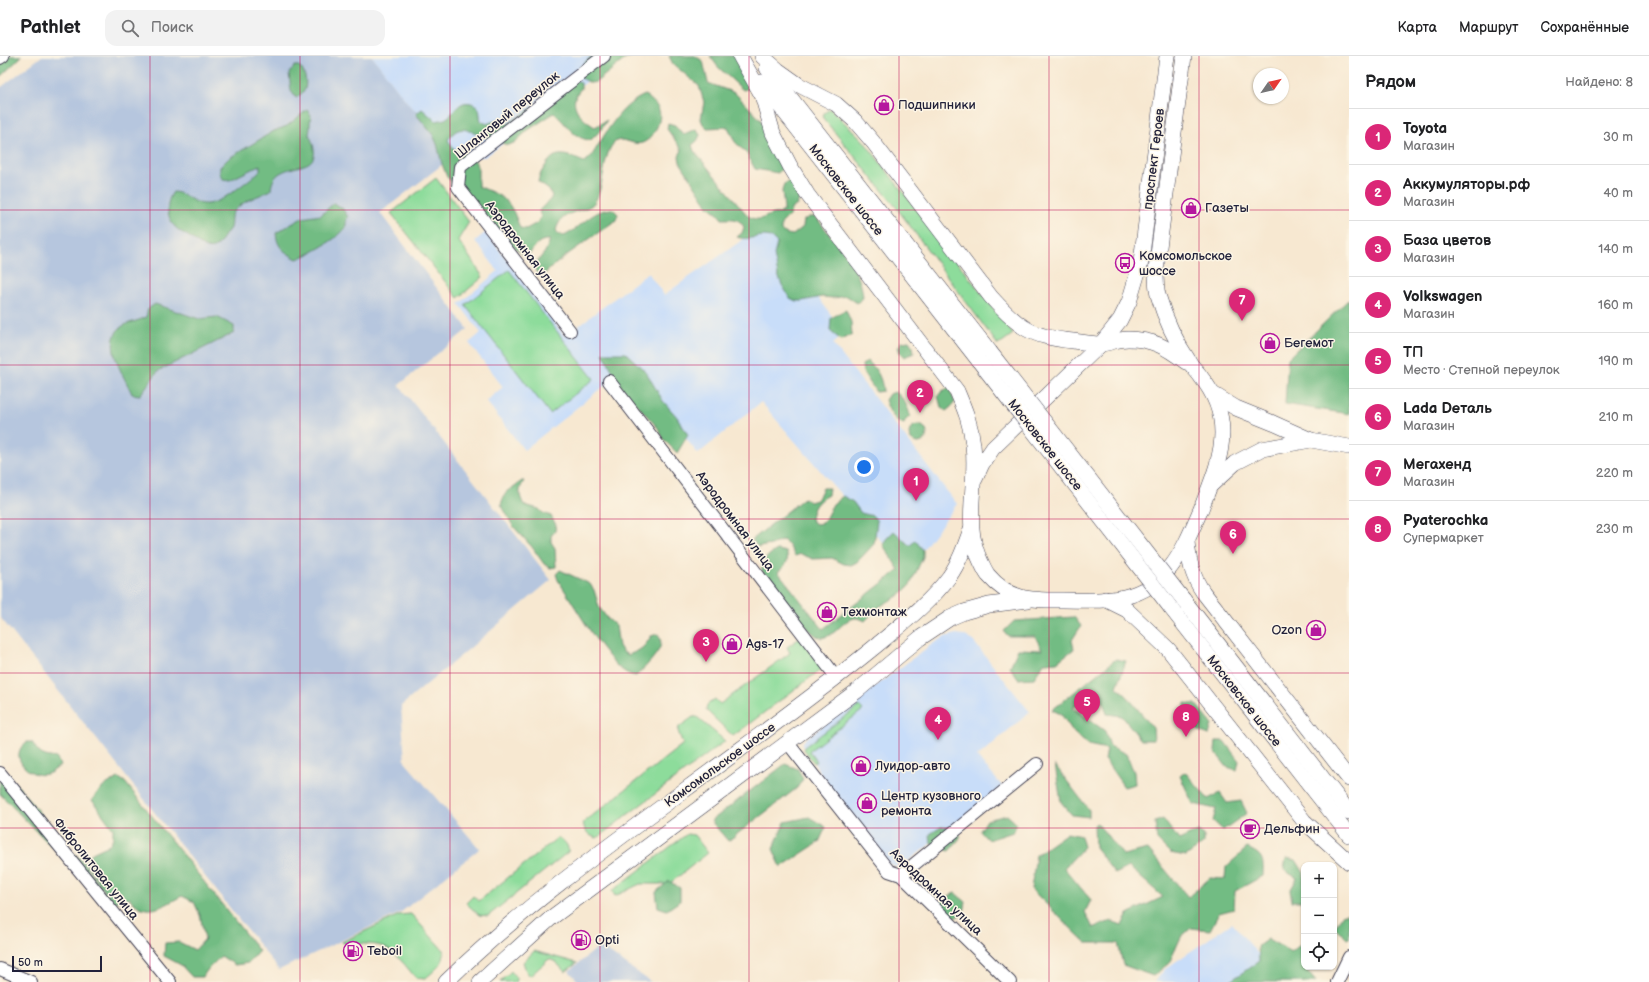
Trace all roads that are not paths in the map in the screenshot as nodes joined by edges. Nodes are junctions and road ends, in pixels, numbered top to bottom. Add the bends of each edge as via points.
1 (3, 56) edge
2 (604, 56) edge
3 (740, 56) edge
4 (758, 56) edge
5 (762, 56) edge
6 (1167, 56) edge
7 (1184, 56) edge
8 (0, 58) edge
9 (458, 187) joint
10 (570, 331) dead end
11 (1101, 344) junction
12 (985, 357) junction
13 (1191, 365) junction
14 (609, 381) dead end
15 (1213, 394) junction
16 (1311, 440) junction
17 (1349, 447) edge
18 (973, 484) junction
19 (1210, 486) junction
20 (971, 529) junction
21 (1187, 542) junction
22 (1104, 599) junction
23 (1029, 600) junction
24 (1177, 604) junction
25 (837, 678) junction
26 (787, 742) junction
27 (1037, 764) dead end
28 (0, 773) edge
29 (1349, 779) edge
30 (1349, 812) edge
31 (1349, 835) edge
32 (1349, 862) edge
33 (901, 875) junction
34 (1349, 957) edge
35 (0, 969) edge
36 (31, 982) edge
37 (170, 982) edge
38 (446, 982) edge
39 (480, 982) edge
40 (1010, 982) edge
41 (1337, 982) edge

1 - 8 street
2 - 9 street, Шланговый переулок via 460,167
3 - 12 main road, Московское шоссе
3 - 18 main road via 762,95 773,132 807,194 957,391 969,419 974,447
4 - 12 main road, Московское шоссе
5 - 11 main road via 799,85 836,104 855,121 1010,318 1030,332 1050,339
6 - 11 main road, проспект Героев via 1141,262 1129,302 1120,320
7 - 13 main road, проспект Героев via 1156,270 1158,294 1174,336
9 - 10 street, Аэродромная улица
11 - 13 main road via 1127,339 1145,340 1166,347
11 - 18 main road, проспект Героев via 993,448
12 - 24 main road, Московское шоссе, bridge
13 - 15 main road
14 - 25 street, Аэродромная улица
15 - 16 main road via 1236,408
15 - 19 main road, Комсомольское шоссе via 1220,414 1222,432 1221,449
16 - 17 main road
16 - 19 main road via 1262,449 1235,463
18 - 20 main road
19 - 21 main road, Комсомольское шоссе
20 - 23 main road via 977,554 988,574 1005,590
20 - 25 main road, Комсомольское шоссе via 957,564 934,595
21 - 22 main road, Комсомольское шоссе via 1172,567 1159,580 1124,597
21 - 29 main road via 1189,563 1203,592
22 - 23 main road, Комсомольское шоссе
22 - 32 main road via 1127,610 1168,649 1304,821
23 - 26 main road, Комсомольское шоссе via 989,605 950,618 920,638 857,691
24 - 30 main road, Московское шоссе
24 - 31 main road, Московское шоссе
25 - 38 main road, Комсомольское шоссе via 578,869 480,948
26 - 33 street, Аэродромная улица via 889,870
26 - 39 main road, Комсомольское шоссе via 551,918
27 - 33 street
28 - 37 street, Фибролитовая улица
33 - 40 street, Аэродромная улица
34 - 41 street
35 - 36 street

